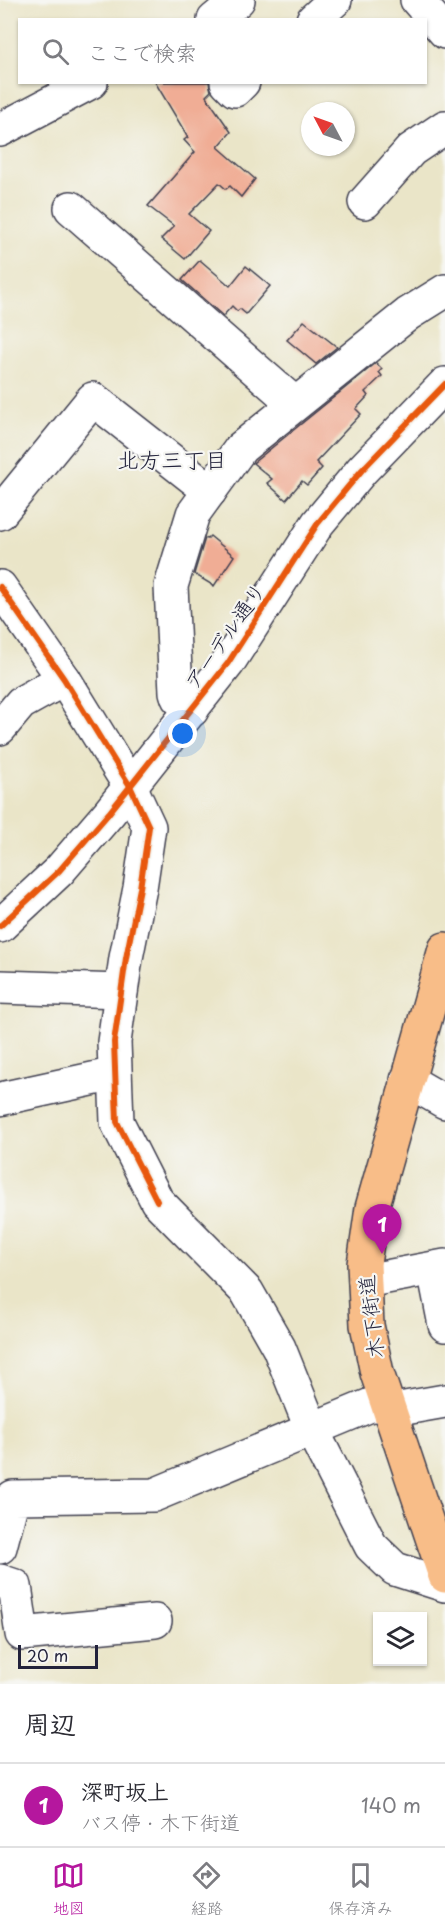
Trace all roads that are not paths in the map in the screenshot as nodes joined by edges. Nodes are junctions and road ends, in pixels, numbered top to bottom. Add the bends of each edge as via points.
1 (238, 0) edge
2 (335, 0) edge
3 (417, 0) edge
4 (216, 18) edge
5 (315, 18) edge
6 (445, 32) edge
7 (87, 84) edge
8 (229, 84) edge
9 (241, 84) edge
10 (445, 127) edge
11 (0, 130) edge
12 (365, 202) dead end
13 (71, 208) dead end
14 (445, 291) edge
15 (445, 384) edge
16 (295, 404) junction
17 (210, 491) junction
18 (0, 513) edge
19 (0, 587) edge
20 (64, 679) junction
21 (192, 710) junction
22 (0, 728) edge
23 (130, 786) junction
24 (0, 926) edge
25 (445, 949) edge
26 (0, 987) edge
27 (121, 991) junction
28 (115, 1074) junction
29 (407, 1080) junction
30 (0, 1099) edge
31 (445, 1102) edge
32 (439, 1268) edge
33 (365, 1281) junction
34 (445, 1325) edge
35 (445, 1401) edge
36 (387, 1405) junction
37 (312, 1430) junction
38 (0, 1547) edge
39 (445, 1576) edge
40 (0, 1581) edge
41 (445, 1585) edge
42 (155, 1621) dead end

1 - 4 street
2 - 5 street
3 - 6 street
7 - 11 street
8 - 9 street via 235,90
10 - 12 street via 411,150
13 - 16 street
14 - 16 street via 408,314
15 - 21 street, アーデル通り via 362,470 318,523 228,663
16 - 17 street via 241,448
17 - 18 street via 93,399
17 - 21 street via 192,514 171,586 176,692
19 - 20 street
20 - 22 street via 21,703
20 - 23 street
21 - 23 street, アーデル通り
23 - 24 street, アーデル通り via 59,871
23 - 27 street via 149,827
25 - 29 main road, 木下街道
26 - 27 street
27 - 28 street via 114,1042
28 - 30 street
28 - 37 street via 117,1122 158,1201 248,1292 279,1348
29 - 31 street
29 - 33 main road, 木下街道 via 372,1208
32 - 33 street
32 - 34 street
33 - 36 main road, 木下街道 via 367,1325
35 - 36 street
36 - 37 street
36 - 39 main road, 木下街道
37 - 38 street via 154,1495 13,1497
37 - 41 street via 371,1546 395,1569
40 - 42 street via 15,1586 22,1634

